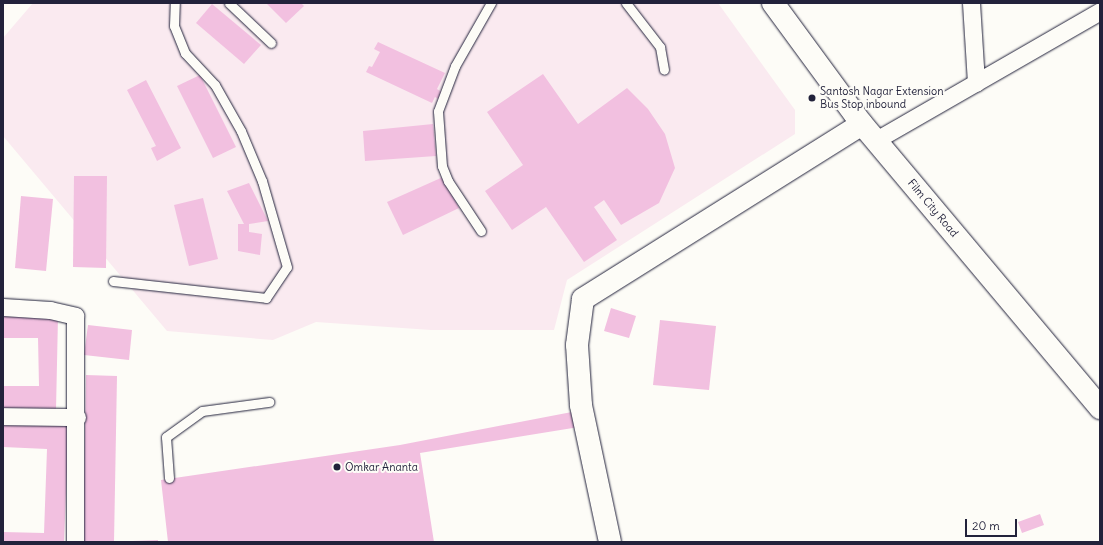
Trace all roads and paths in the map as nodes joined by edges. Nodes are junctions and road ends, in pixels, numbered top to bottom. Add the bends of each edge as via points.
1 (175, 3) edge
2 (229, 3) edge
3 (491, 3) edge
4 (626, 3) edge
5 (773, 3) edge
6 (971, 3) edge
7 (1100, 11) edge
8 (271, 43) dead end
9 (664, 70) dead end
10 (976, 83) junction
11 (869, 132) junction
12 (481, 231) dead end
13 (113, 282) dead end
14 (3, 308) edge
15 (269, 402) dead end
16 (1100, 408) edge
17 (3, 416) edge
18 (77, 417) junction
19 (169, 478) dead end
20 (75, 542) edge
21 (610, 542) edge

1 - 13 lane via 174,26 184,53 215,85 241,131 262,181 286,267 266,298
2 - 8 lane
3 - 12 lane via 455,66 438,111 444,171 455,196
4 - 9 lane via 660,47
5 - 11 street, Film City Road
6 - 10 street
7 - 10 street
10 - 11 street
11 - 16 street, Film City Road
11 - 21 street via 582,299 577,345 581,404
14 - 18 street via 50,310 75,316
15 - 19 lane via 202,411 166,437
17 - 18 street
18 - 20 street

